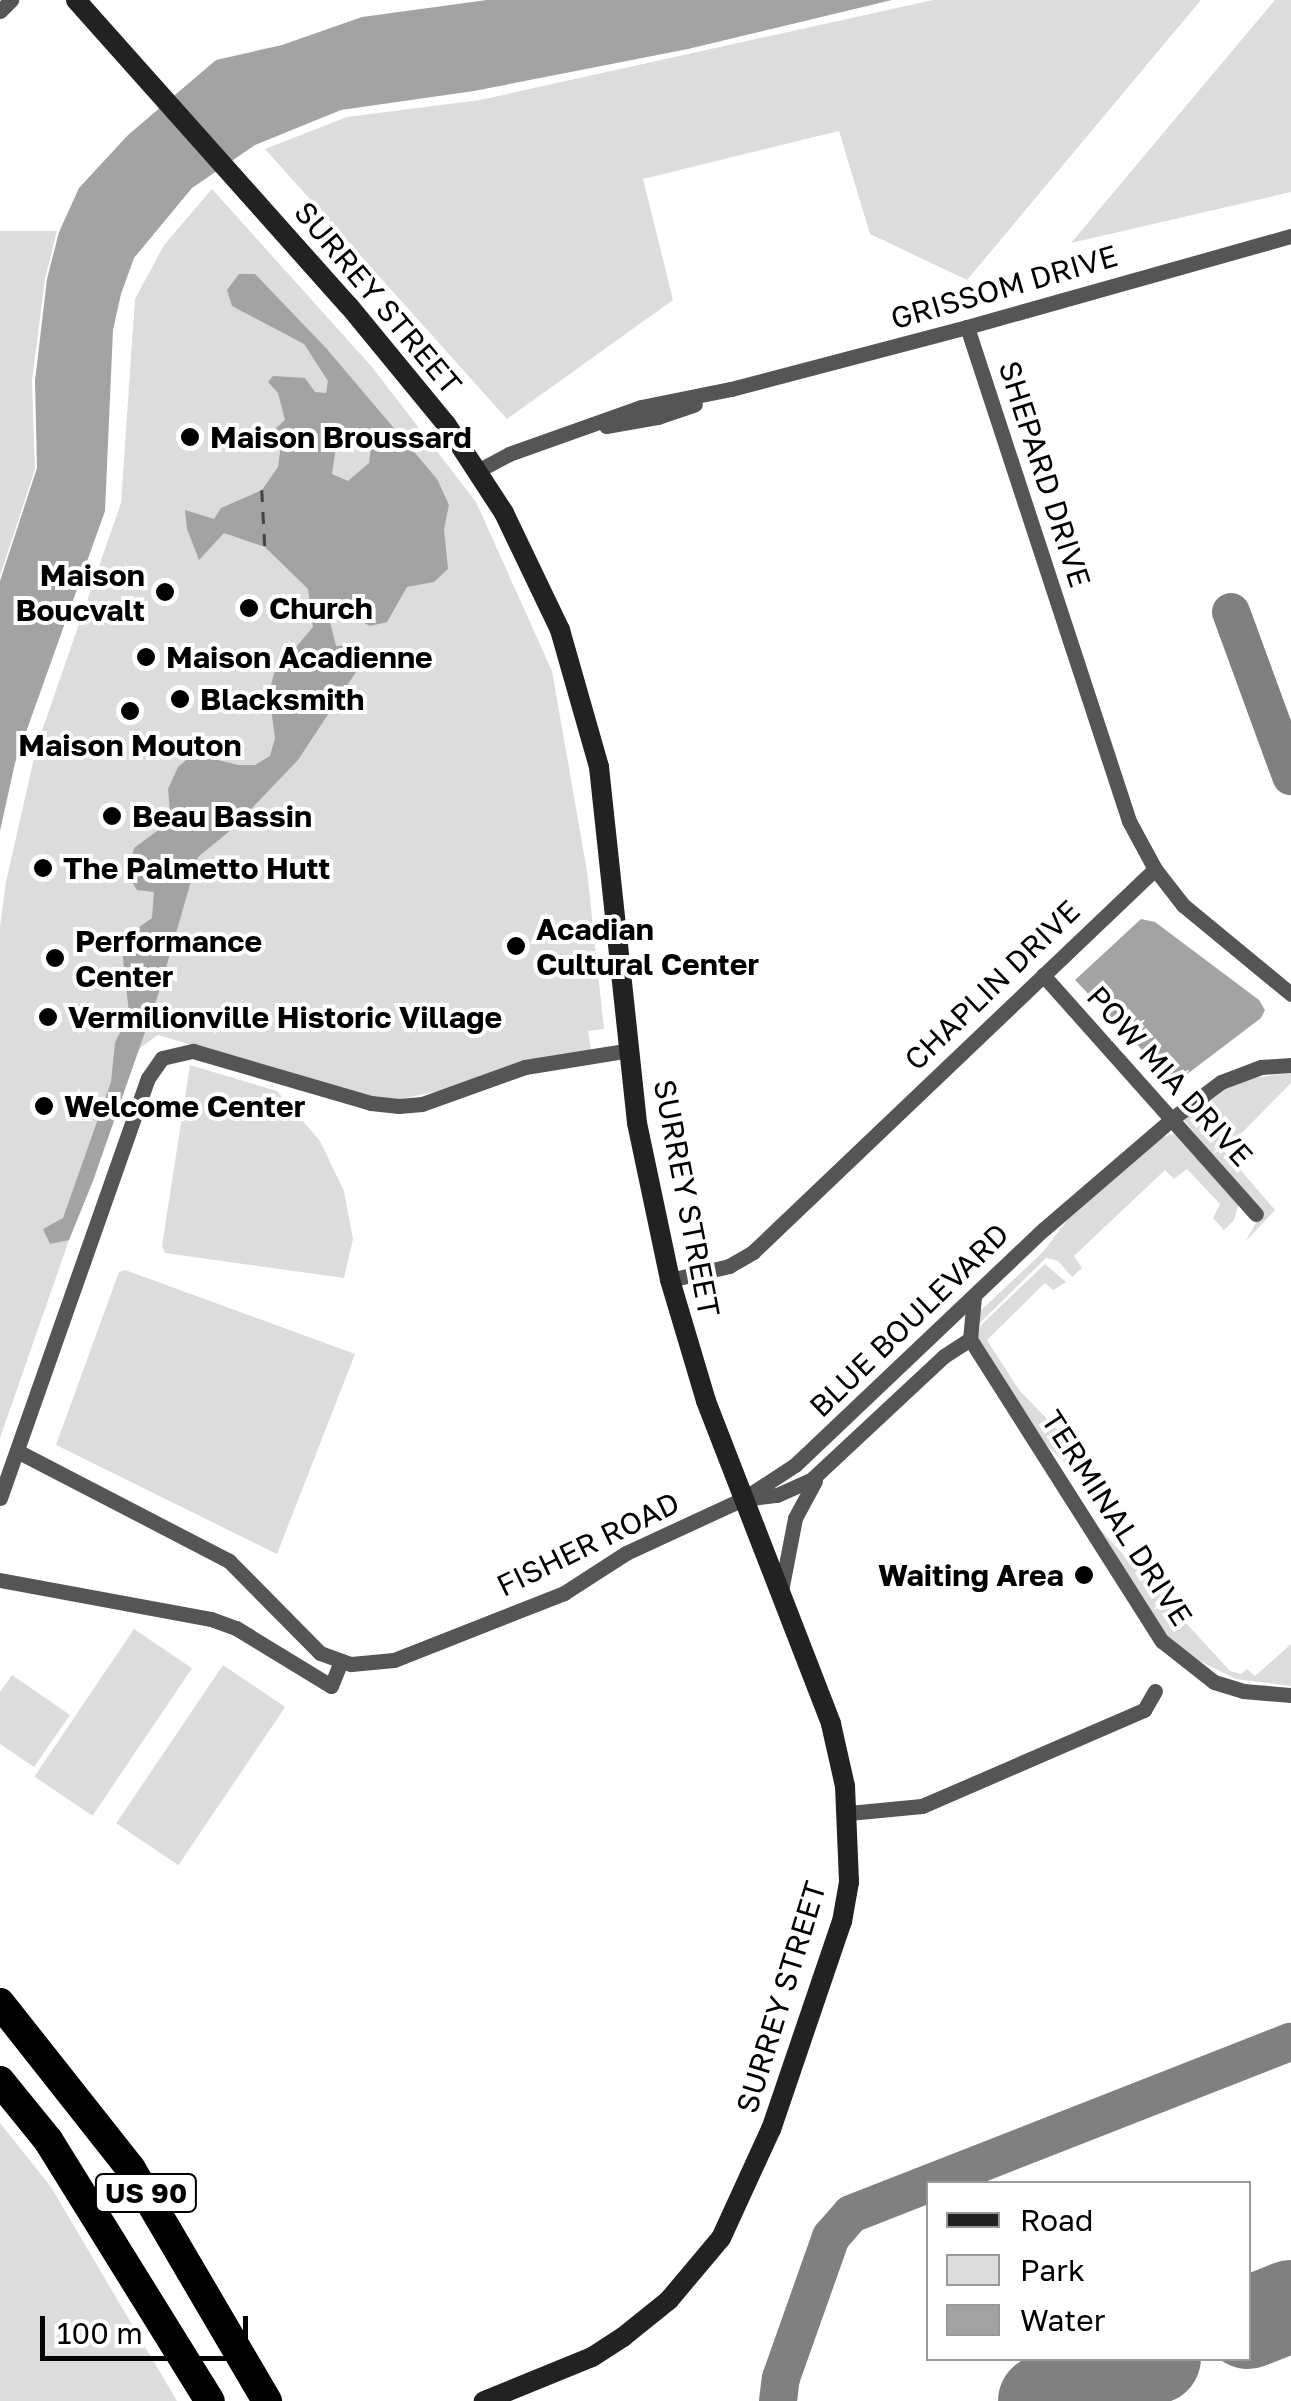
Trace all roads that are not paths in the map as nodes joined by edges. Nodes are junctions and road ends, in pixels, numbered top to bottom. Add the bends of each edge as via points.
1 (11, 0) edge
2 (76, 0) edge
3 (0, 11) edge
4 (1291, 236) edge
5 (968, 328) junction
6 (479, 470) junction
7 (1155, 869) junction
8 (1044, 976) junction
9 (1291, 994) edge
10 (630, 1050) junction
11 (1291, 1065) edge
12 (1173, 1118) junction
13 (1256, 1214) dead end
14 (670, 1280) junction
15 (974, 1296) junction
16 (970, 1339) junction
17 (18, 1451) junction
18 (822, 1472) junction
19 (0, 1498) edge
20 (743, 1499) junction
21 (0, 1580) edge
22 (781, 1595) junction
23 (341, 1661) junction
24 (1155, 1691) dead end
25 (1291, 1695) edge
26 (849, 1813) junction
27 (0, 2002) edge
28 (0, 2081) edge
29 (210, 2401) edge
30 (267, 2401) edge
31 (484, 2401) edge

1 - 3 street
2 - 6 street, SURREY STREET via 408,375
4 - 5 street, GRISSOM DRIVE
5 - 6 street, GRISSOM DRIVE via 642,407
5 - 7 street, SHEPARD DRIVE via 1129,821
6 - 10 street, SURREY STREET via 535,574 581,689 600,767
7 - 8 street, CHAPLIN DRIVE
7 - 9 street via 1211,931
8 - 12 street, POW MIA DRIVE
8 - 14 street, CHAPLIN DRIVE via 753,1252 728,1266
10 - 14 street, SURREY STREET via 646,1181
10 - 17 street via 525,1066 422,1104 399,1106 371,1104 194,1050 162,1058 148,1078
11 - 12 street via 1220,1082
12 - 13 street, POW MIA DRIVE
12 - 15 street, BLUE BOULEVARD
14 - 20 street, SURREY STREET via 688,1350
15 - 16 street
15 - 20 street, BLUE BOULEVARD via 806,1456
16 - 18 street, BLUE BOULEVARD
16 - 25 street, TERMINAL DRIVE via 1162,1641 1214,1682 1243,1692
17 - 19 street
17 - 23 street via 230,1561 305,1642
18 - 20 street, BLUE BOULEVARD via 777,1495
18 - 22 street, BLUE BOULEVARD via 795,1518
20 - 22 street, SURREY STREET
20 - 23 street, FISHER ROAD via 626,1554 564,1593 394,1660 367,1666
21 - 23 street, FISHER ROAD via 211,1619 331,1686
22 - 26 street, SURREY STREET via 830,1724
24 - 26 street via 1144,1710 922,1806
26 - 31 street, SURREY STREET via 849,1882 835,1944 771,2130 720,2238 670,2300 624,2337
27 - 30 highway, US 90 via 131,2169
28 - 29 highway, US 90 via 48,2140

